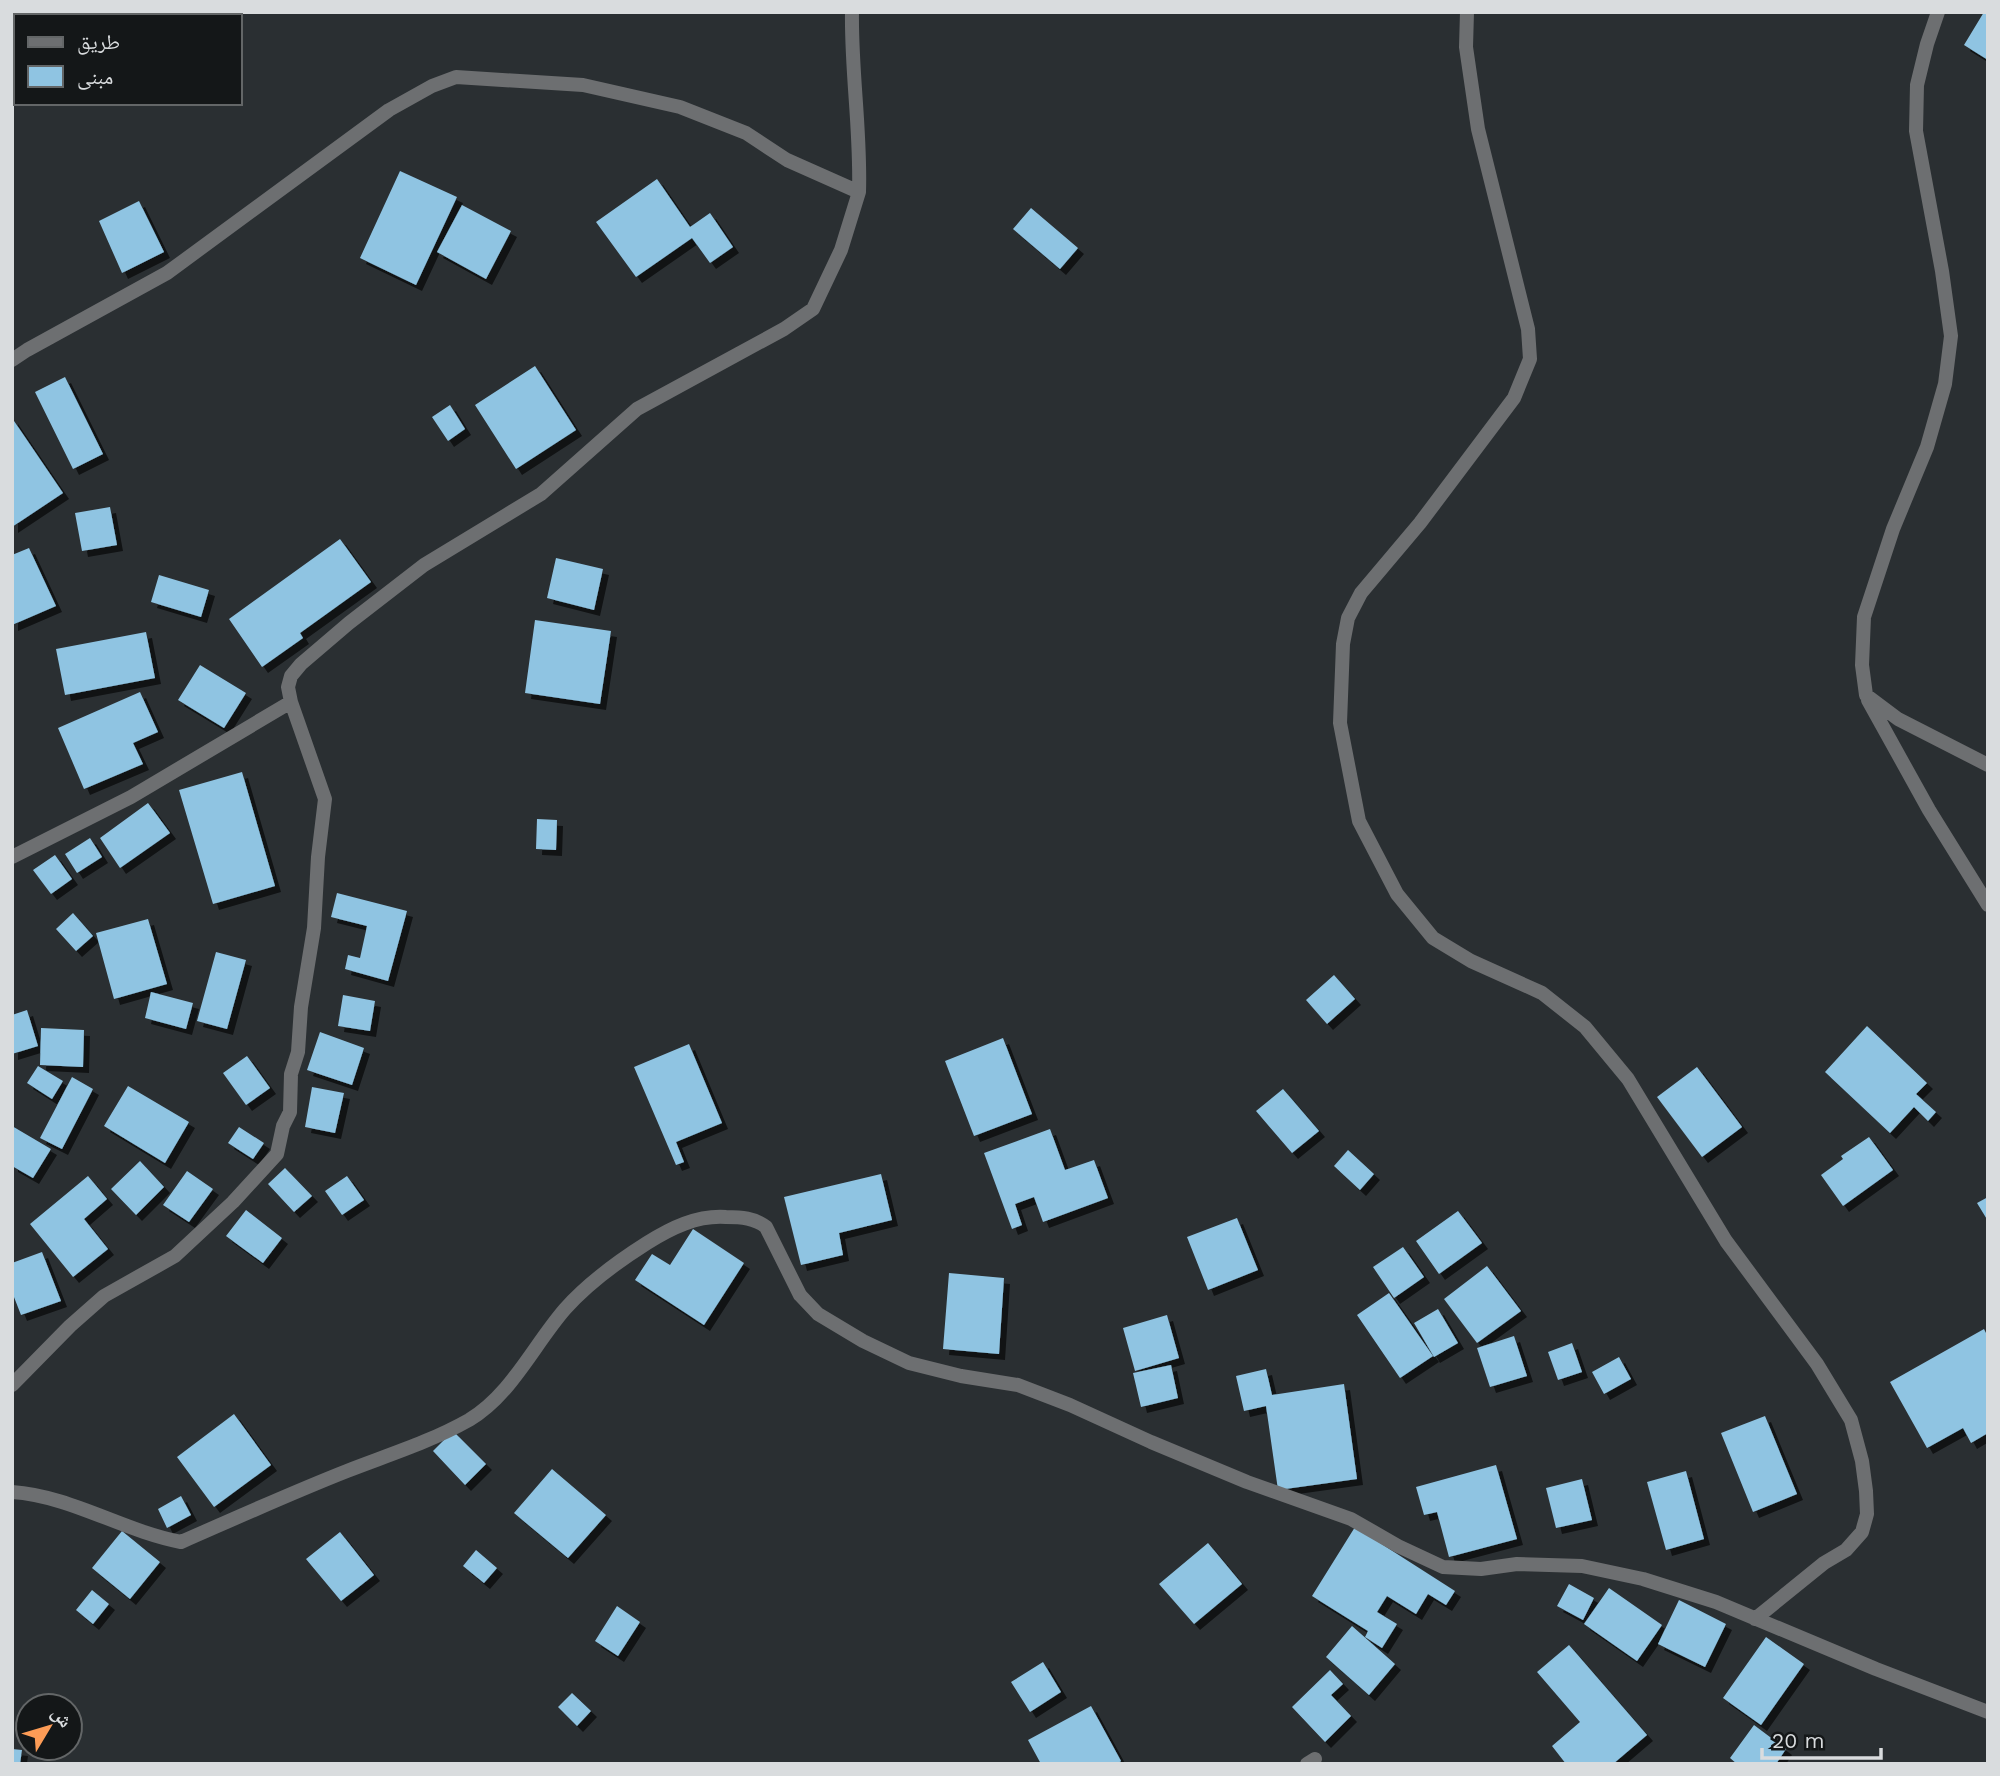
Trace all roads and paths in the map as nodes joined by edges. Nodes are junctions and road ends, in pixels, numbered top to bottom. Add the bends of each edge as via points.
1 (852, 12) edge
2 (1467, 12) edge
3 (1938, 12) edge
4 (859, 192) junction
5 (12, 360) edge
6 (1866, 695) junction
7 (291, 702) junction
8 (1988, 765) edge
9 (12, 857) edge
10 (1988, 905) edge
11 (12, 1385) edge
12 (12, 1492) edge
13 (1755, 1619) junction
14 (1988, 1712) edge

1 - 4 street
2 - 13 street via 1466,47 1478,129 1528,329 1530,359 1514,398 1361,593 1348,618 1343,643 1340,723 1359,821 1396,894 1433,938 1542,993 1585,1027 1628,1079 1726,1241 1817,1364 1851,1420 1866,1491 1862,1532 1846,1550
3 - 6 street via 1917,85 1916,131 1951,336 1945,384 1927,447 1864,617
4 - 5 street via 787,160 746,133 680,107 583,85 456,77 389,110 167,273
4 - 7 street via 841,250 813,309 638,409 541,494 424,565 301,664 288,687
6 - 8 street via 1898,719
6 - 10 street
7 - 9 street via 131,797
7 - 11 street via 325,799 290,1112 277,1154 175,1256 104,1296
12 - 13 street via 38,1494 181,1542 346,1471 422,1444 468,1420 490,1406 565,1310 617,1262 685,1223 712,1216 738,1217 766,1227 800,1295 818,1314 909,1363 1018,1385 1247,1482 1351,1520 1443,1567 1582,1566 1643,1579
13 - 14 street

